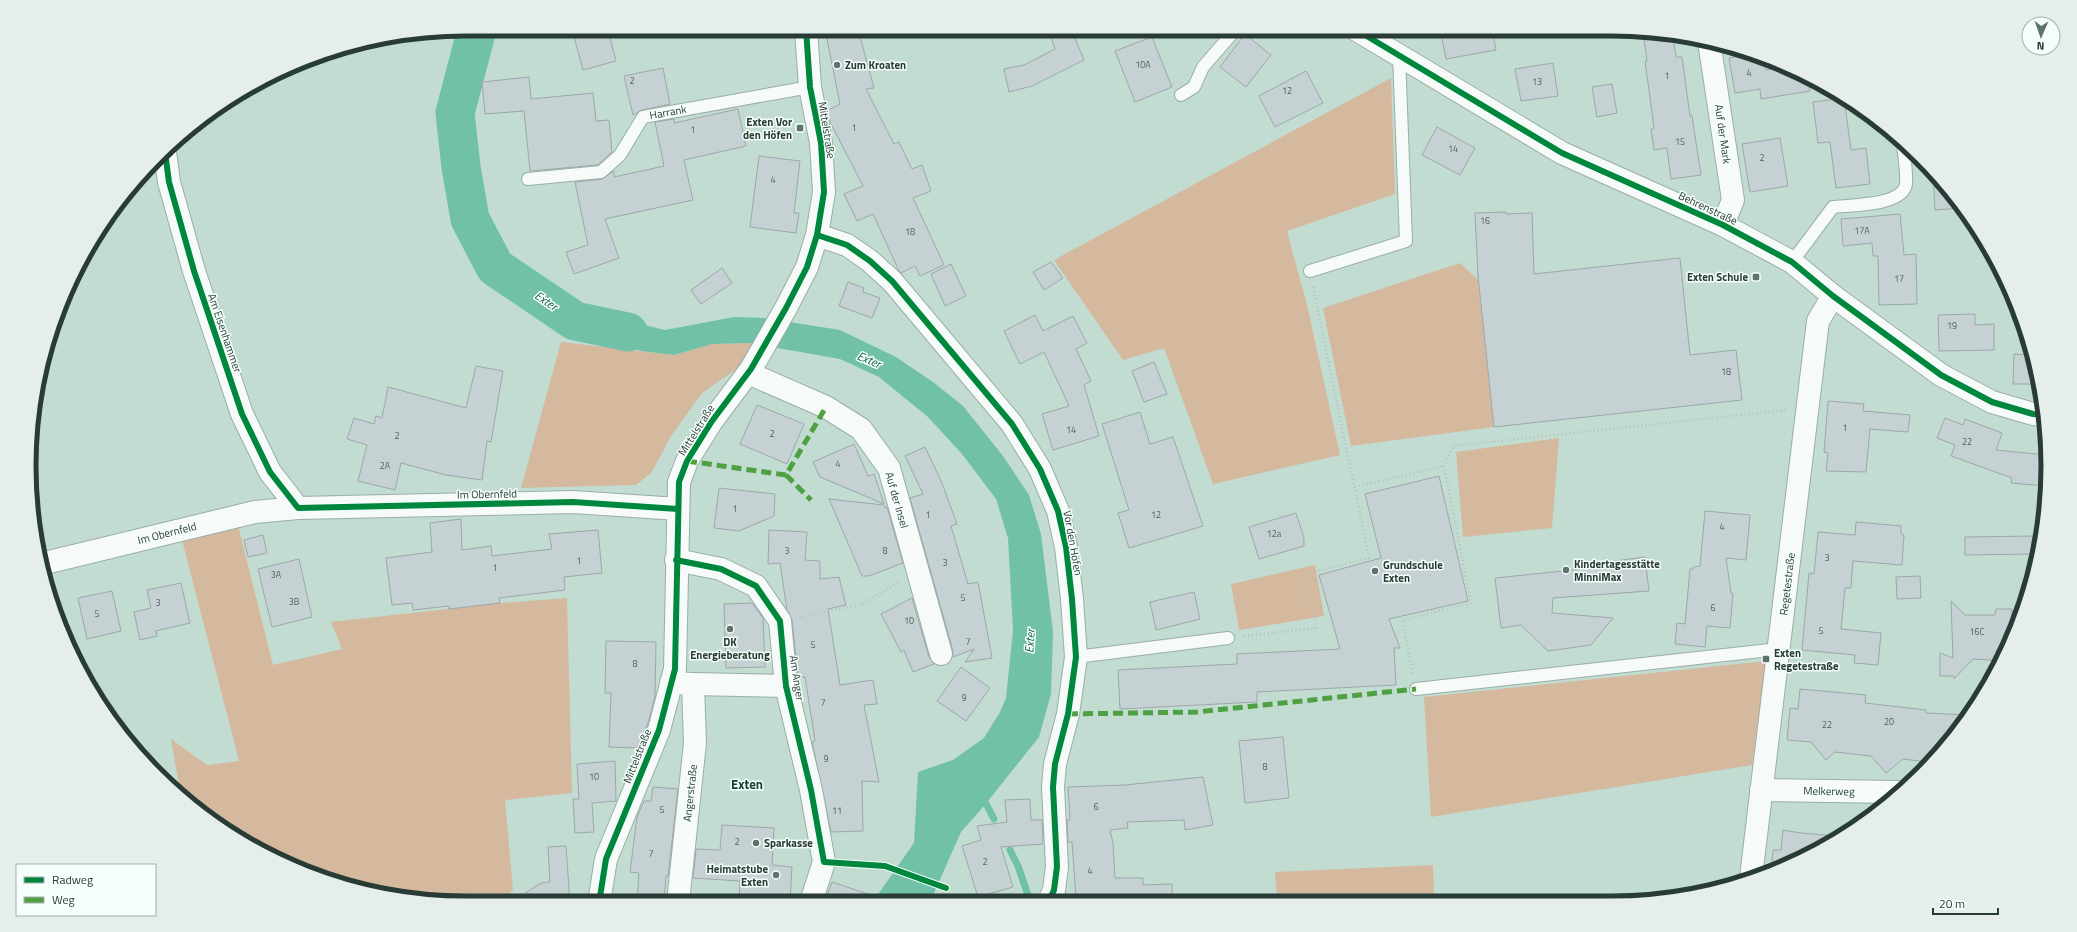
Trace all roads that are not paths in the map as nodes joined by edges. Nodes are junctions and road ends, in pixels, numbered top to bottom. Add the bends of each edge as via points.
1 (806, 36) edge
2 (1230, 36) edge
3 (1367, 36) edge
4 (1711, 48) edge
5 (1399, 55) junction
6 (810, 87) junction
7 (1181, 94) dead end
8 (1904, 152) edge
9 (166, 158) edge
10 (528, 179) dead end
11 (1723, 225) junction
12 (818, 235) junction
13 (1792, 262) junction
14 (1310, 271) road end
15 (1833, 296) junction
16 (750, 371) junction
17 (2037, 414) edge
18 (298, 508) junction
19 (678, 509) junction
20 (676, 560) junction
21 (47, 562) edge
22 (1232, 638) road end
23 (1779, 649) junction
24 (941, 654) dead end
25 (1076, 657) junction
26 (671, 683) junction
27 (693, 684) junction
28 (786, 686) junction
29 (1416, 689) road end
30 (1761, 790) junction
31 (1891, 792) edge
32 (1752, 872) edge
33 (600, 896) edge
34 (679, 896) edge
35 (813, 896) edge
36 (1052, 896) edge

1 - 6 street, Mittelstraße
2 - 7 lane via 1203,67 1194,87
3 - 5 street, Behrenstraße
4 - 11 street, Auf der Mark via 1733,200
5 - 11 street, Behrenstraße via 1562,153
5 - 14 lane via 1406,240
6 - 10 lane, Harrank via 643,117 620,155 601,172
6 - 12 street, Mittelstraße via 821,143 824,192
8 - 13 lane via 1906,185 1900,196 1889,200 1833,207
9 - 18 street, Am Eisenhammer via 169,182 194,272 242,414 270,472
11 - 13 street, Behrenstraße
12 - 16 street, Mittelstraße via 807,267
12 - 25 street, Vor den Höfen via 847,245 892,281 1012,424 1040,469 1058,510 1066,547
13 - 15 street, Behrenstraße
15 - 17 street, Behrenstraße via 1941,374 1992,402
15 - 23 street, Regetestraße via 1818,321
16 - 19 street, Mittelstraße via 712,421 687,461 679,482
16 - 24 street, Auf der Insel via 826,407 861,429 888,468
18 - 19 street, Im Obernfeld via 573,502
18 - 21 street, Im Obernfeld via 255,512
19 - 20 street, Mittelstraße
20 - 26 street, Mittelstraße via 675,669
20 - 28 street, Am Anger via 721,570 756,586 780,620
22 - 25 lane
23 - 29 lane
23 - 30 street, Regetestraße
25 - 36 street, Vor den Höfen via 1068,714 1055,764 1053,787 1057,867
26 - 27 street
26 - 33 street, Mittelstraße via 659,730 606,859
27 - 28 street
27 - 34 street, Angerstraße via 695,743
28 - 35 street, Am Anger via 811,790 824,862
30 - 31 street, Melkerweg
30 - 32 street, Regetestraße

